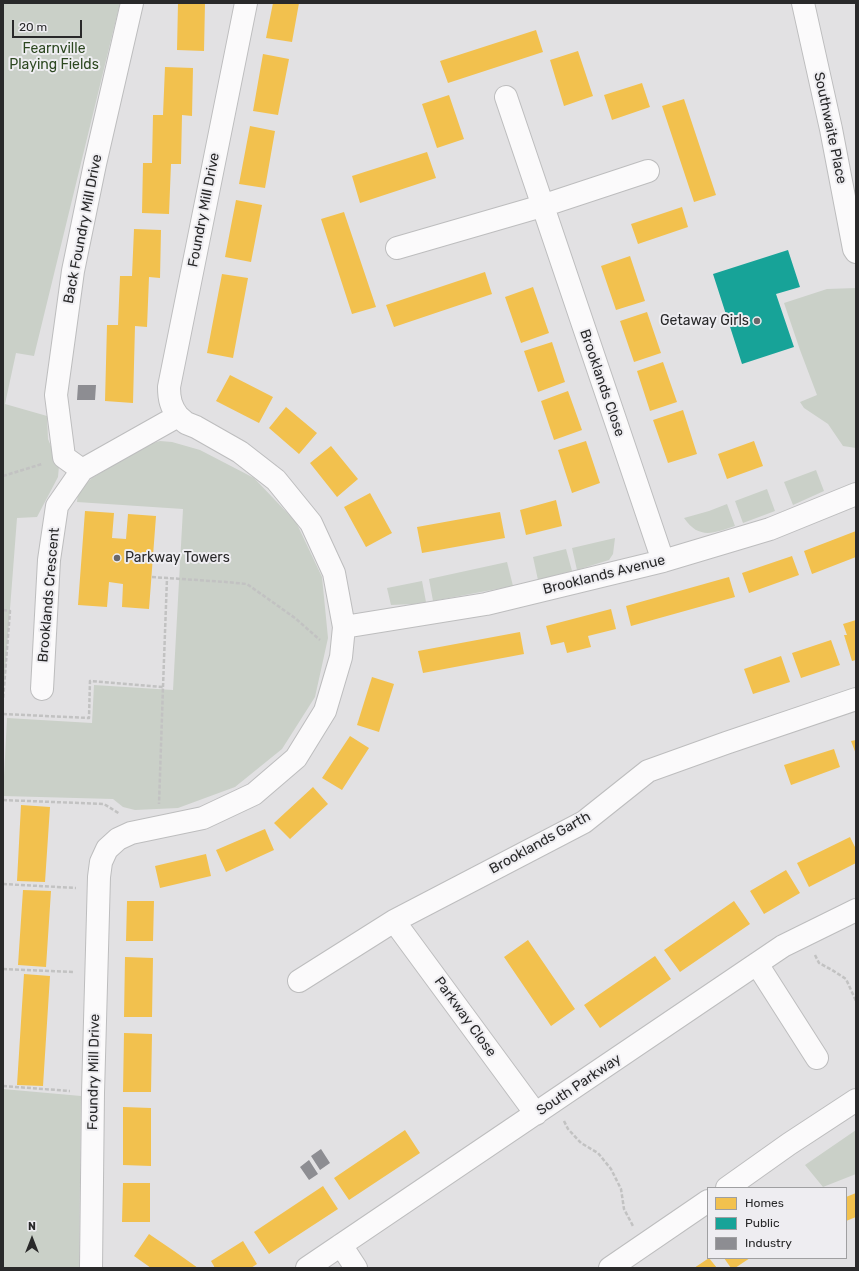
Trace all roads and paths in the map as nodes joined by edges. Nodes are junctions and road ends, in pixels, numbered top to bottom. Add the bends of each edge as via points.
1 (132, 3) edge
2 (246, 3) edge
3 (803, 3) edge
4 (506, 96) dead end
5 (648, 171) dead end
6 (542, 206) junction
7 (397, 248) dead end
8 (856, 252) edge
9 (178, 416) junction
10 (64, 457) junction
11 (82, 470) junction
12 (3, 476) edge
13 (856, 494) edge
14 (663, 561) junction
15 (152, 577) dead end
16 (167, 578) junction
17 (3, 610) edge
18 (344, 627) junction
19 (341, 657) junction
20 (163, 687) junction
21 (42, 689) dead end
22 (3, 700) edge
23 (856, 700) edge
24 (3, 714) edge
25 (3, 800) edge
26 (152, 829) junction
27 (99, 883) junction
28 (3, 884) edge
29 (856, 910) edge
30 (394, 920) junction
31 (805, 935) junction
32 (757, 964) junction
33 (3, 970) edge
34 (97, 973) junction
35 (299, 981) dead end
36 (856, 1001) edge
37 (817, 1058) dead end
38 (3, 1086) edge
39 (93, 1093) junction
40 (856, 1100) edge
41 (556, 1101) junction
42 (536, 1114) junction
43 (728, 1187) edge
44 (707, 1202) edge
45 (341, 1245) junction
46 (643, 1246) junction
47 (92, 1268) edge
48 (307, 1268) edge
49 (356, 1268) edge
50 (610, 1268) edge

1 - 10 street, Back Foundry Mill Drive via 73,271 56,395
2 - 9 street, Foundry Mill Drive via 169,387 172,408
3 - 8 street, Southwaite Place
4 - 6 street, Brooklands Close
5 - 6 street
6 - 7 street
6 - 14 street, Brooklands Close
9 - 11 street, Brooklands Crescent
9 - 18 street via 186,423 240,452 276,480 311,523 334,573
10 - 11 street
10 - 12 path
11 - 21 street, Brooklands Crescent via 57,506 49,560
13 - 14 street, Brooklands Avenue via 770,529
14 - 18 street, Brooklands Avenue via 486,604
15 - 16 path
16 - 19 path via 247,584 295,618
16 - 20 path
17 - 22 path via 10,611
18 - 19 street
19 - 26 street via 325,710 296,758 254,794 204,818
20 - 24 path via 90,681 89,718
20 - 26 path
23 - 30 street, Brooklands Garth via 648,771 584,822
25 - 26 path via 104,804
26 - 27 street via 131,833 118,839 107,849 100,862
27 - 28 path
27 - 34 street, Foundry Mill Drive
29 - 31 street, South Parkway
30 - 35 street, Brooklands Garth
30 - 42 street, Parkway Close
31 - 32 street, South Parkway
31 - 36 path via 819,963 846,979
32 - 37 street
32 - 41 street, South Parkway
33 - 34 path
34 - 39 street, Foundry Mill Drive
38 - 39 path
39 - 47 street, Foundry Mill Drive
40 - 43 street
41 - 42 street, South Parkway
41 - 46 path via 568,1129 581,1143 598,1153 611,1169 621,1189 624,1208
42 - 45 street, South Parkway
44 - 46 street
45 - 48 street, South Parkway
45 - 49 street
46 - 50 street

